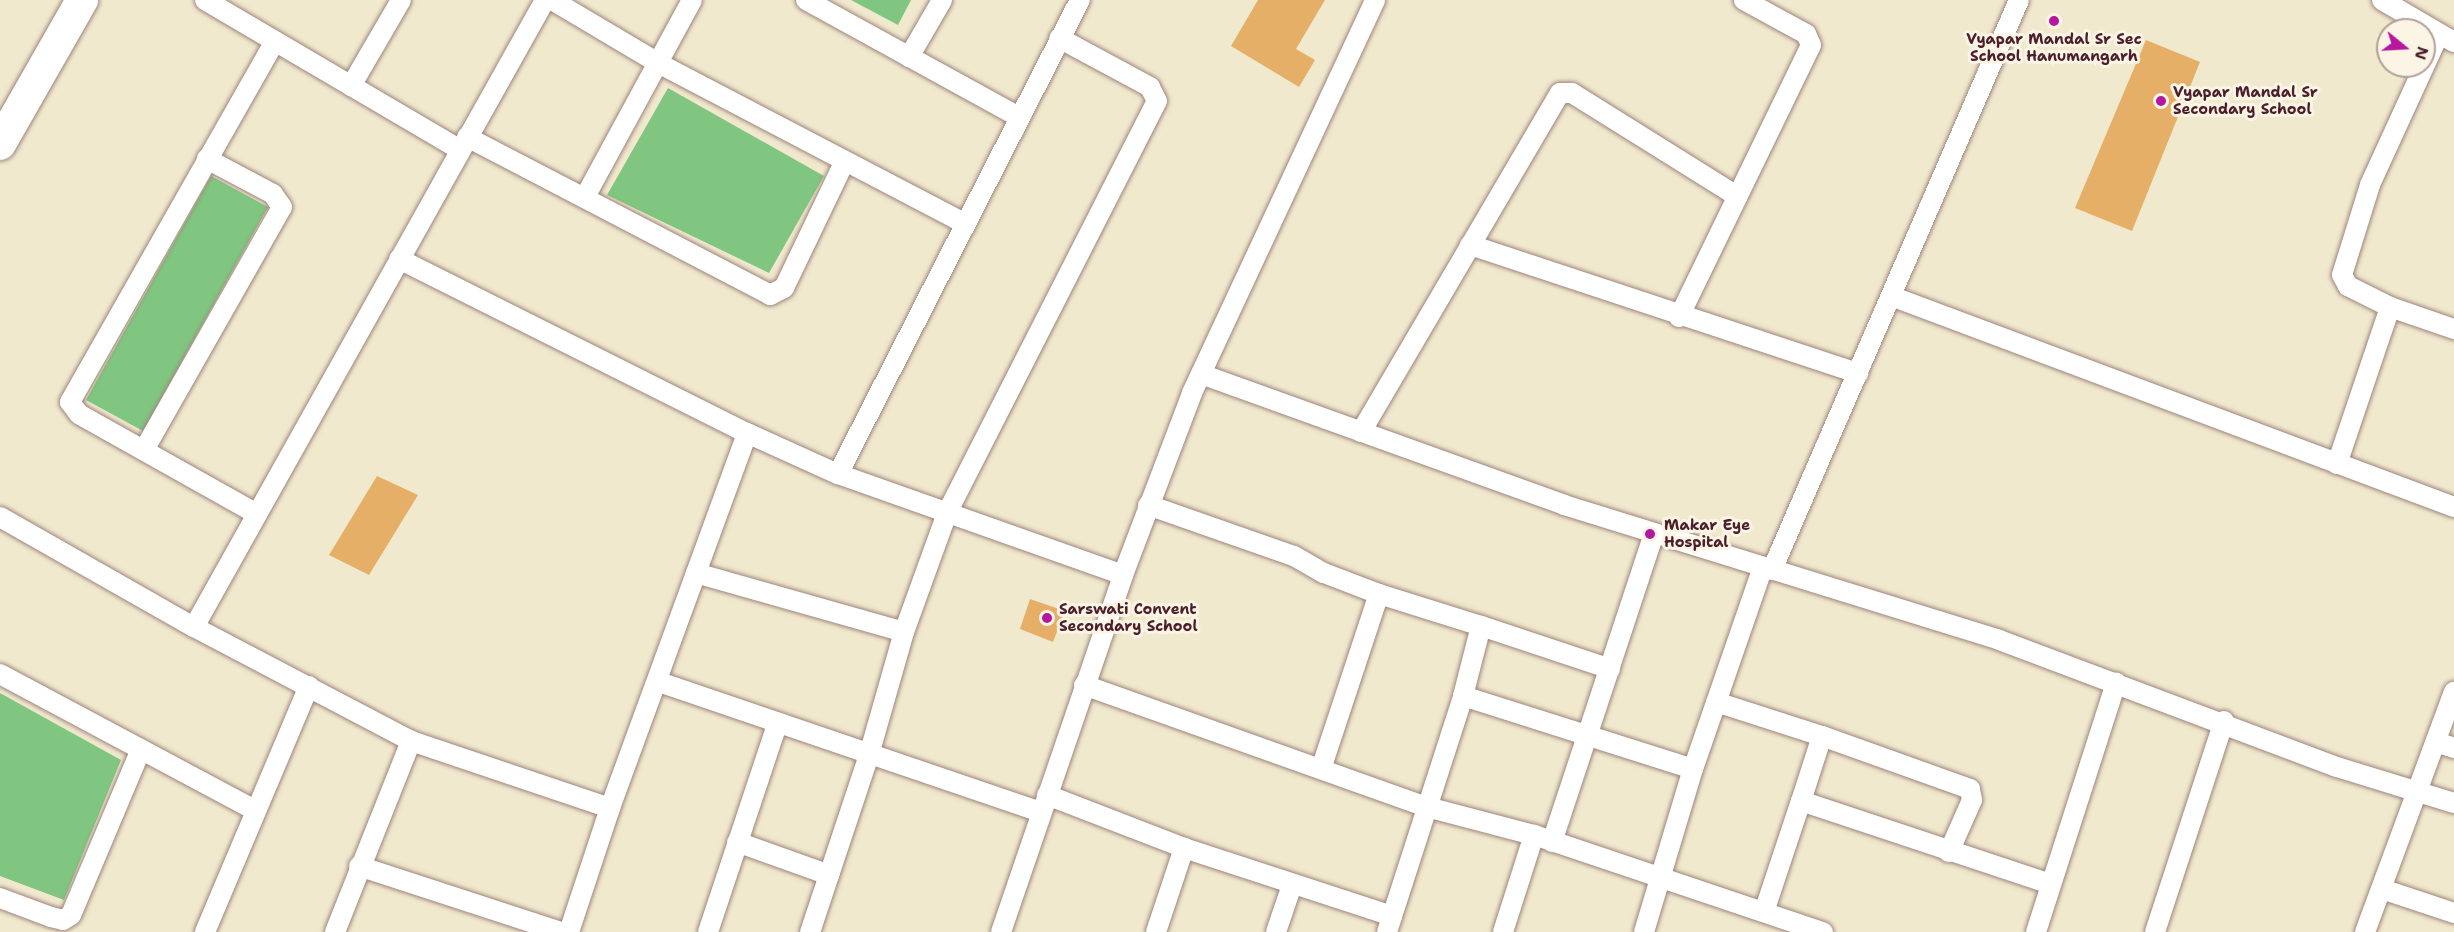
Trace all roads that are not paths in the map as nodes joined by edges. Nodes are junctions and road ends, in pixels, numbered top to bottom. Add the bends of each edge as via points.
1 (82, 0) edge
2 (205, 0) edge
3 (401, 0) edge
4 (545, 0) edge
5 (552, 0) edge
6 (692, 0) edge
7 (806, 0) edge
8 (942, 0) edge
9 (1080, 0) edge
10 (1744, 0) edge
11 (2382, 0) edge
12 (1372, 1) edge
13 (2018, 1) edge
14 (1059, 38) junction
15 (2447, 38) edge
16 (275, 41) junction
17 (909, 57) junction
18 (658, 63) junction
19 (351, 86) junction
20 (1019, 117) junction
21 (463, 143) junction
22 (0, 144) edge
23 (207, 159) junction
24 (844, 163) junction
25 (1737, 196) junction
26 (585, 197) junction
27 (964, 223) junction
28 (1470, 245) junction
29 (399, 259) junction
30 (1891, 296) junction
31 (2390, 307) junction
32 (1679, 317) junction
33 (2454, 329) edge
34 (1858, 373) junction
35 (1201, 374) junction
36 (1361, 432) junction
37 (747, 433) junction
38 (144, 450) junction
39 (2337, 464) junction
40 (838, 474) junction
41 (1148, 505) junction
42 (2454, 507) edge
43 (947, 513) junction
44 (257, 514) junction
45 (0, 517) edge
46 (1654, 533) junction
47 (1767, 568) junction
48 (696, 573) junction
49 (1123, 575) junction
50 (1379, 594) junction
51 (1481, 626) junction
52 (194, 627) junction
53 (904, 633) junction
54 (1610, 669) junction
55 (0, 674) edge
56 (659, 682) junction
57 (2116, 683) junction
58 (1084, 685) junction
59 (309, 686) junction
60 (2454, 692) edge
61 (1463, 696) junction
62 (1716, 702) junction
63 (2224, 721) junction
64 (778, 722) junction
65 (1589, 736) junction
66 (1822, 736) junction
67 (411, 741) junction
68 (2445, 745) edge
69 (141, 749) junction
70 (869, 755) junction
71 (1322, 766) junction
72 (1693, 769) junction
73 (2418, 792) junction
74 (1802, 801) junction
75 (1044, 803) junction
76 (2454, 803) edge
77 (1427, 807) junction
78 (610, 808) junction
79 (255, 810) junction
80 (1543, 838) junction
81 (737, 842) junction
82 (1184, 848) junction
83 (1949, 852) junction
84 (359, 866) junction
85 (828, 875) junction
86 (1661, 880) junction
87 (2051, 884) junction
88 (1292, 885) junction
89 (2382, 889) junction
90 (0, 898) edge
91 (1764, 912) junction
92 (2454, 913) edge
93 (1390, 924) edge
94 (205, 932) edge
95 (335, 932) edge
96 (561, 932) edge
97 (569, 932) edge
98 (708, 932) edge
99 (810, 932) edge
100 (1001, 932) edge
101 (1156, 932) edge
102 (1276, 932) edge
103 (1503, 932) edge
104 (1644, 932) edge
105 (1823, 932) edge
106 (2036, 932) edge
107 (2155, 932) edge
108 (2366, 932) edge

1 - 22 main road
2 - 16 street
3 - 19 street
4 - 21 street
5 - 18 street
6 - 18 street
7 - 17 street
8 - 17 street
9 - 14 street
10 - 25 street via 1811,41
11 - 15 street
12 - 35 street
13 - 30 street
14 - 20 street
14 - 43 street via 1150,87 1157,101
15 - 31 street via 2370,185 2343,265 2343,279 2348,286
16 - 19 street
16 - 23 street
17 - 20 street
18 - 24 street
18 - 26 street
19 - 21 street
20 - 27 street
21 - 26 street
21 - 29 street
23 - 38 street via 70,402 79,414
23 - 38 street via 273,194 282,207
24 - 26 street via 784,288 776,295
24 - 27 street
25 - 28 street via 1563,91
25 - 32 street
27 - 40 street
28 - 32 street
28 - 36 street
29 - 37 street
29 - 44 street
30 - 34 street
30 - 39 street
31 - 33 street
31 - 39 street
32 - 34 street
34 - 47 street
35 - 36 street
35 - 41 street
36 - 46 street
37 - 40 street
37 - 48 street
38 - 44 street
39 - 42 street
40 - 43 street
41 - 49 street
41 - 50 street via 1294,556
43 - 49 street
43 - 53 street
44 - 52 street
45 - 52 street
46 - 47 street
46 - 54 street
47 - 57 street via 1999,640
47 - 62 street
48 - 53 street
48 - 56 street
49 - 58 street
50 - 51 street
50 - 71 street
51 - 54 street
51 - 61 street
52 - 59 street
53 - 70 street
54 - 65 street
55 - 69 street
56 - 64 street
56 - 78 street
57 - 63 street
57 - 87 street
58 - 71 street
58 - 75 street
59 - 67 street
59 - 79 street
60 - 68 street
61 - 65 street
61 - 77 street
62 - 66 street
62 - 72 street
63 - 73 street via 2337,767
63 - 107 street
64 - 70 street
64 - 81 street
65 - 72 street
65 - 80 street
66 - 74 street
66 - 83 street via 1970,789 1972,800
67 - 78 street
67 - 84 street
68 - 73 street
69 - 79 street
69 - 90 street via 71,915 63,920
70 - 75 street
70 - 85 street
71 - 77 street
72 - 86 street
73 - 76 street
73 - 89 street
74 - 83 street
74 - 91 street
75 - 82 street
75 - 100 street
77 - 80 street
77 - 93 street
78 - 97 street
79 - 94 street
80 - 86 street
80 - 103 street
81 - 85 street
81 - 98 street
82 - 88 street
82 - 101 street
83 - 87 street
84 - 95 street
84 - 96 street
85 - 99 street
86 - 91 street
86 - 104 street
87 - 106 street
88 - 93 street
88 - 102 street
89 - 92 street
89 - 108 street
91 - 105 street

